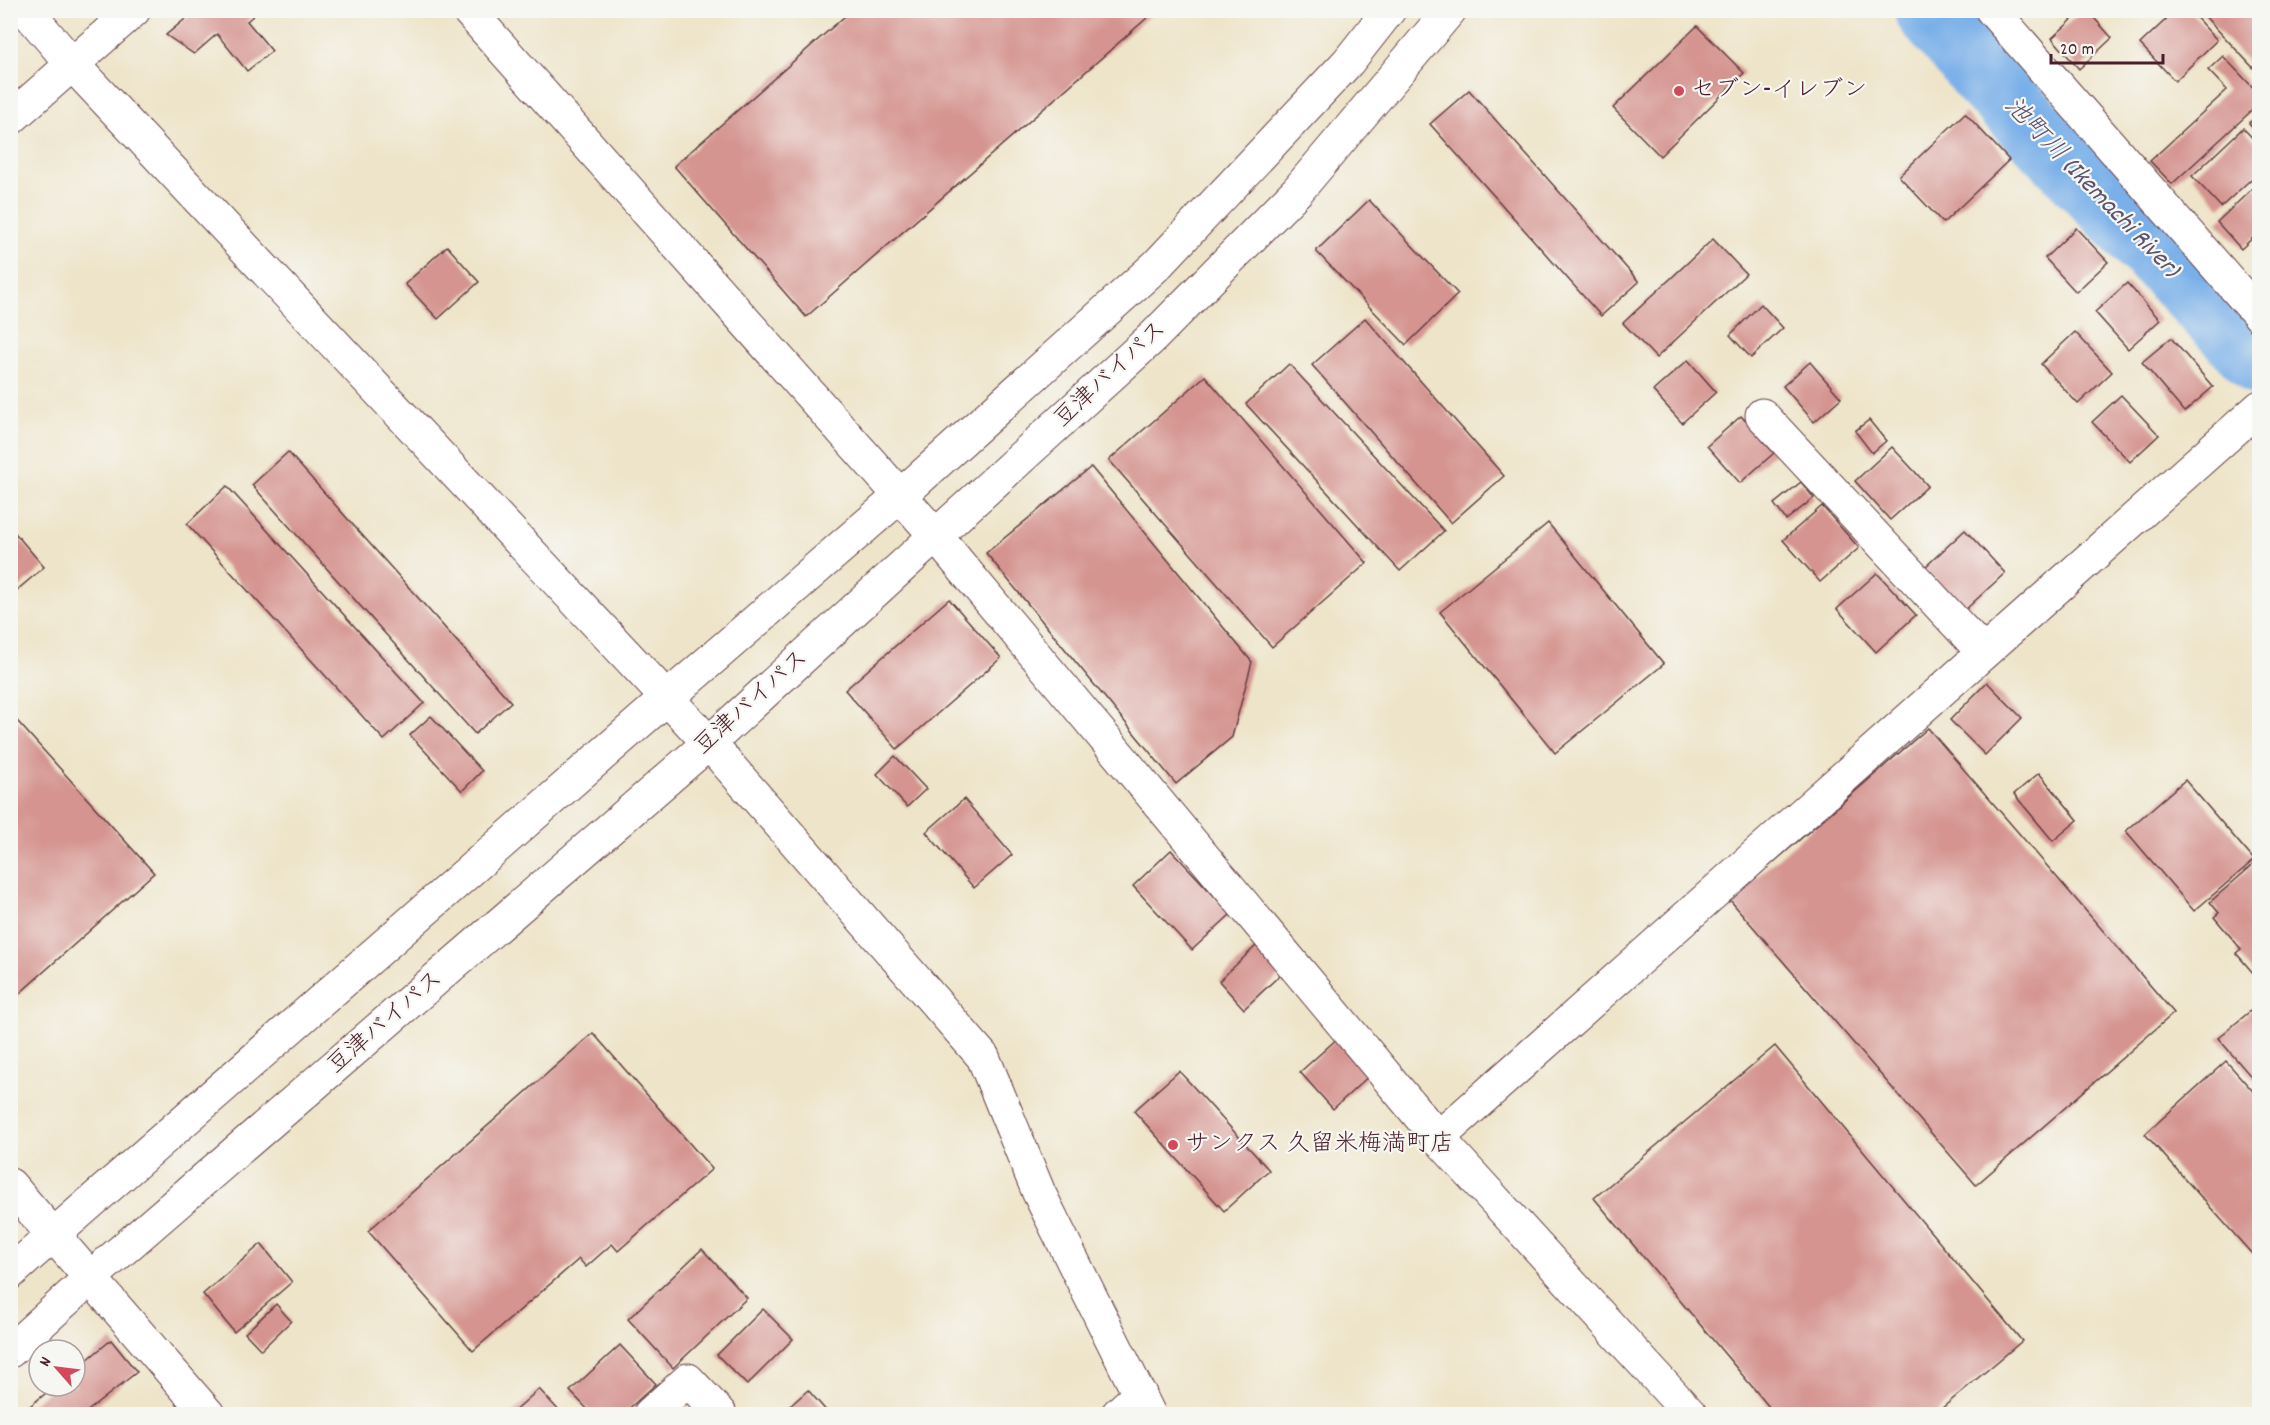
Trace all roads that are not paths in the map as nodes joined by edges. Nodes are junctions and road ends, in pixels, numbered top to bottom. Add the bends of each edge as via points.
1 (26, 10) edge
2 (134, 10) edge
3 (468, 10) edge
4 (1389, 10) edge
5 (1450, 10) edge
6 (1992, 10) edge
7 (72, 64) junction
8 (10, 119) edge
9 (2259, 316) edge
10 (2259, 407) edge
11 (1762, 415) dead end
12 (900, 496) junction
13 (936, 536) junction
14 (1983, 652) junction
15 (667, 698) junction
16 (709, 743) junction
17 (1438, 1138) junction
18 (10, 1185) edge
19 (54, 1234) junction
20 (10, 1273) edge
21 (90, 1278) junction
22 (10, 1351) edge
23 (1136, 1408) edge
24 (208, 1414) edge
25 (650, 1414) edge
26 (720, 1414) edge
27 (1690, 1414) edge

1 - 7 main road
2 - 7 main road
3 - 12 main road
4 - 12 main road, 豆津バイパス via 1348,62 1156,265
5 - 13 main road, 豆津バイパス via 1282,206 1154,336
6 - 9 main road
7 - 8 main road
7 - 15 main road
10 - 14 main road
11 - 14 main road
12 - 13 main road
12 - 15 main road, 豆津バイパス
13 - 16 main road, 豆津バイパス
13 - 17 main road
14 - 17 main road
15 - 16 main road
15 - 19 main road, 豆津バイパス
16 - 21 main road, 豆津バイパス
16 - 23 main road via 983,1057 1039,1193
17 - 27 main road
18 - 19 main road
19 - 20 main road, 豆津バイパス
19 - 21 main road
21 - 22 main road, 豆津バイパス
21 - 24 main road
25 - 26 main road via 688,1380

